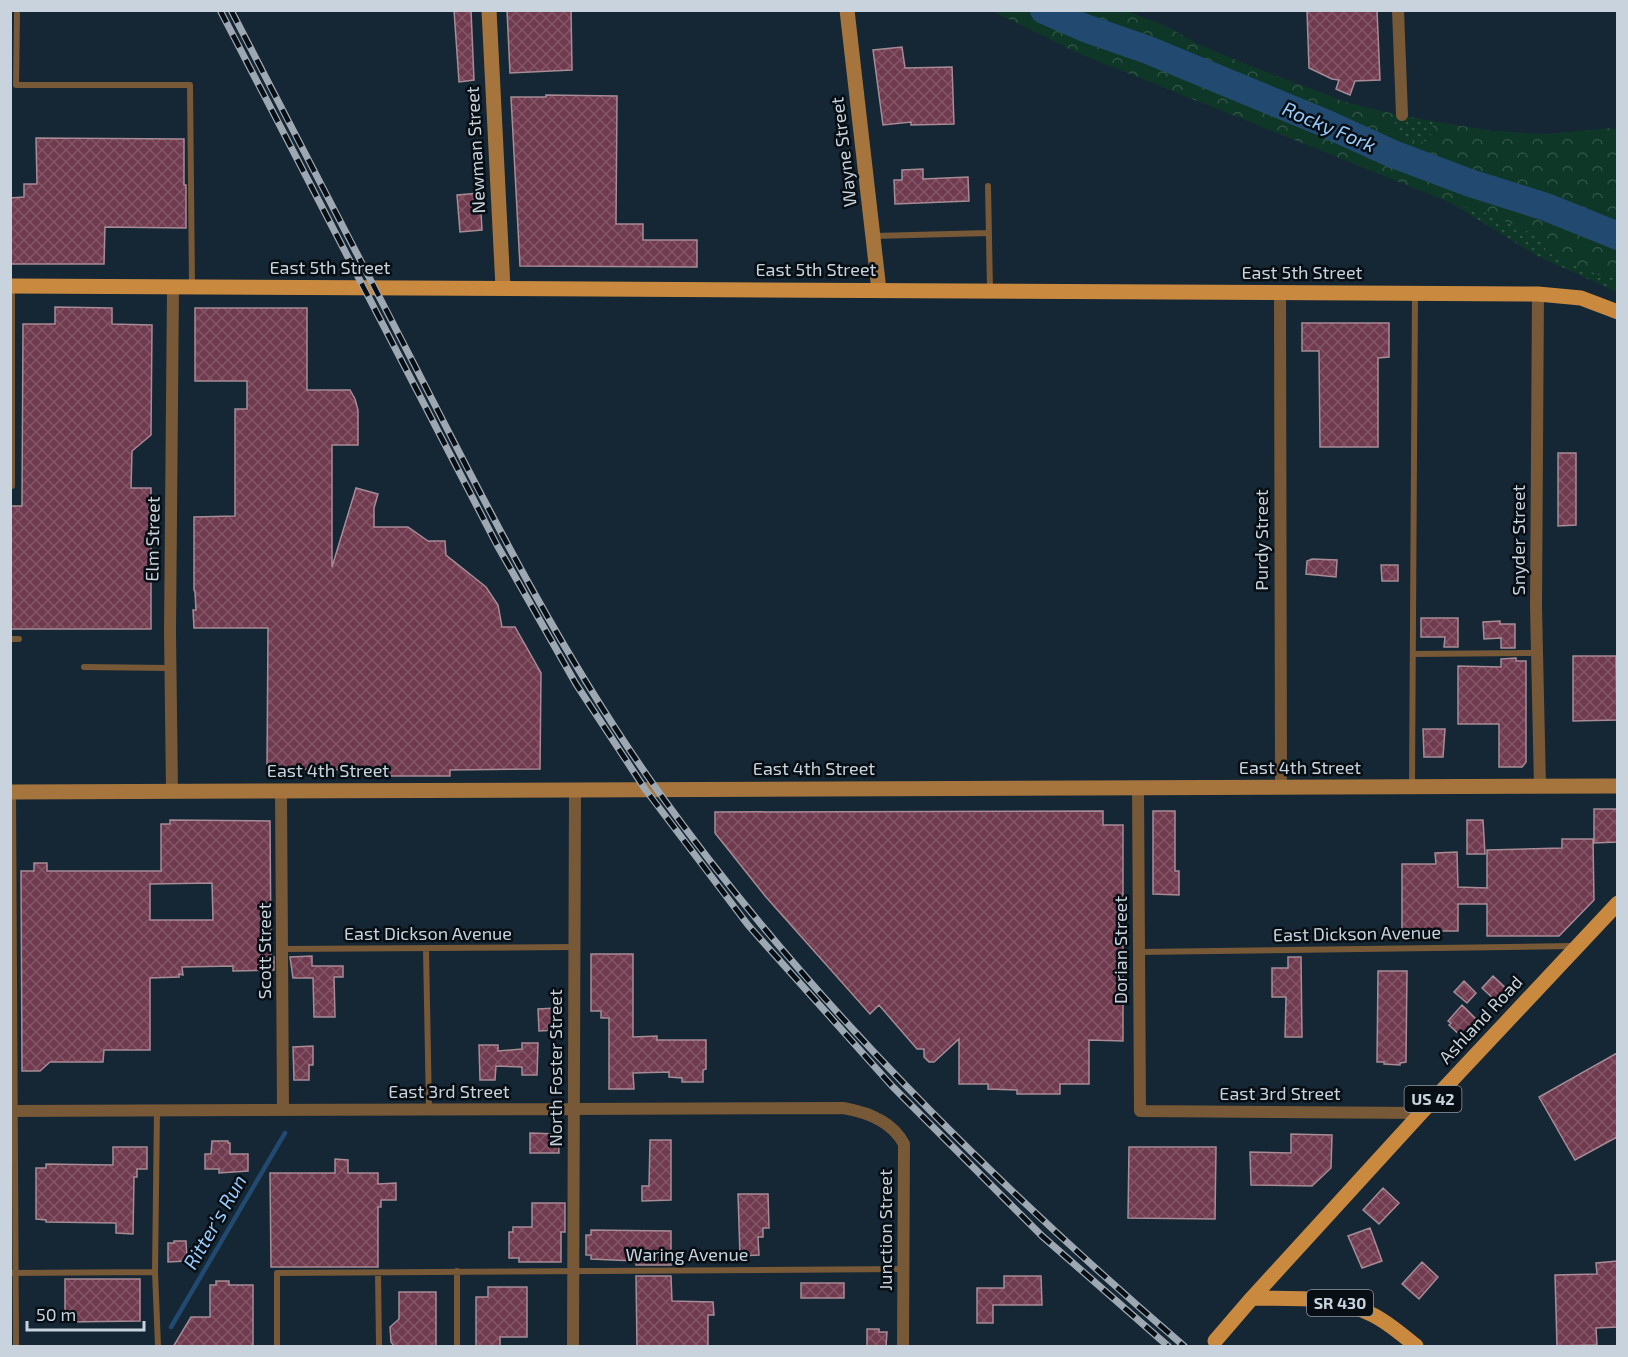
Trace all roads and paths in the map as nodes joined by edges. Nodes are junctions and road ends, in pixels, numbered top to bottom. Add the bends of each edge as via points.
1 (489, 10) edge
2 (847, 10) edge
3 (1398, 10) edge
4 (15, 13) edge
5 (1402, 115) dead end
6 (988, 186) dead end
7 (989, 233) junction
8 (873, 236) junction
9 (11, 286) edge
10 (173, 287) junction
11 (192, 287) junction
12 (503, 288) junction
13 (879, 290) junction
14 (990, 291) junction
15 (1280, 293) junction
16 (1415, 294) junction
17 (1538, 294) junction
18 (1617, 312) edge
19 (11, 486) edge
20 (10, 639) edge
21 (19, 639) dead end
22 (1537, 653) junction
23 (1413, 654) junction
24 (84, 667) dead end
25 (170, 668) junction
26 (1540, 786) junction
27 (1617, 786) edge
28 (1281, 787) junction
29 (1412, 787) junction
30 (1138, 788) junction
31 (281, 790) junction
32 (575, 790) junction
33 (172, 791) junction
34 (12, 792) edge
35 (1617, 903) edge
36 (1576, 946) junction
37 (574, 947) junction
38 (426, 949) junction
39 (283, 950) junction
40 (12, 951) edge
41 (1139, 952) junction
42 (574, 1109) junction
43 (283, 1110) junction
44 (429, 1110) junction
45 (13, 1111) edge
46 (157, 1111) junction
47 (1140, 1111) joint
48 (1421, 1113) junction
49 (884, 1122) joint
50 (12, 1187) edge
51 (903, 1269) junction
52 (457, 1271) junction
53 (573, 1271) junction
54 (155, 1272) junction
55 (13, 1273) edge
56 (378, 1273) junction
57 (1252, 1298) junction
58 (1215, 1341) dead end
59 (16, 1347) edge
60 (158, 1347) edge
61 (277, 1347) edge
62 (379, 1347) edge
63 (458, 1347) edge
64 (573, 1347) edge
65 (903, 1347) edge
66 (1416, 1347) edge

1 - 12 main road, Newman Street
2 - 8 main road, Wayne Street
3 - 5 street
4 - 11 lane via 16,85 190,85
6 - 7 lane
7 - 8 lane
7 - 14 lane
8 - 13 main road, Wayne Street
9 - 10 main road, East 5th Street
9 - 19 lane
10 - 11 main road, East 5th Street
10 - 25 street, Elm Street
11 - 12 main road, East 5th Street
12 - 13 main road, East 5th Street
13 - 14 main road, East 5th Street
14 - 15 main road, East 5th Street
15 - 16 main road, East 5th Street
15 - 28 street, Purdy Street
16 - 17 main road, East 5th Street
16 - 23 lane
17 - 18 main road, East 5th Street via 1581,298
17 - 22 street, Snyder Street
20 - 21 lane
22 - 23 lane
22 - 26 street, Snyder Street
23 - 29 lane
24 - 25 lane
25 - 33 street, Elm Street
26 - 27 main road, East 4th Street
26 - 29 main road, East 4th Street
28 - 29 main road, East 4th Street
28 - 30 main road, East 4th Street
30 - 32 main road, East 4th Street
30 - 41 street, Dorian Street
31 - 32 main road, East 4th Street
31 - 33 main road, East 4th Street
31 - 39 street, Scott Street
32 - 37 street, North Foster Street
33 - 34 main road, East 4th Street
34 - 40 lane
35 - 36 main road, Ashland Road / US 42
36 - 41 lane, East Dickson Avenue
36 - 48 main road, Ashland Road / US 42
37 - 38 lane, East Dickson Avenue
37 - 42 street, North Foster Street
38 - 39 lane, East Dickson Avenue
38 - 44 lane
39 - 43 street, Scott Street
40 - 45 lane
41 - 47 street, Dorian Street
42 - 44 street, East 3rd Street
42 - 49 street, East 3rd Street via 843,1108
42 - 53 street, North Foster Street
43 - 44 street, East 3rd Street
43 - 46 street, East 3rd Street
45 - 46 street, East 3rd Street
45 - 50 lane
46 - 54 lane
47 - 48 street, East 3rd Street
48 - 57 main road, Ashland Road / US 42
49 - 51 street, Junction Street via 904,1144
50 - 55 lane
51 - 53 lane, Waring Avenue
51 - 65 street, Junction Street
52 - 53 lane, Waring Avenue
52 - 56 lane, Waring Avenue
52 - 63 lane
53 - 64 street, North Foster Street
54 - 55 lane
54 - 60 lane
55 - 59 lane
56 - 61 lane, Waring Avenue via 277,1273
56 - 62 lane
57 - 58 main road, US 42
57 - 66 main road, SR 430 via 1338,1302 1371,1314

